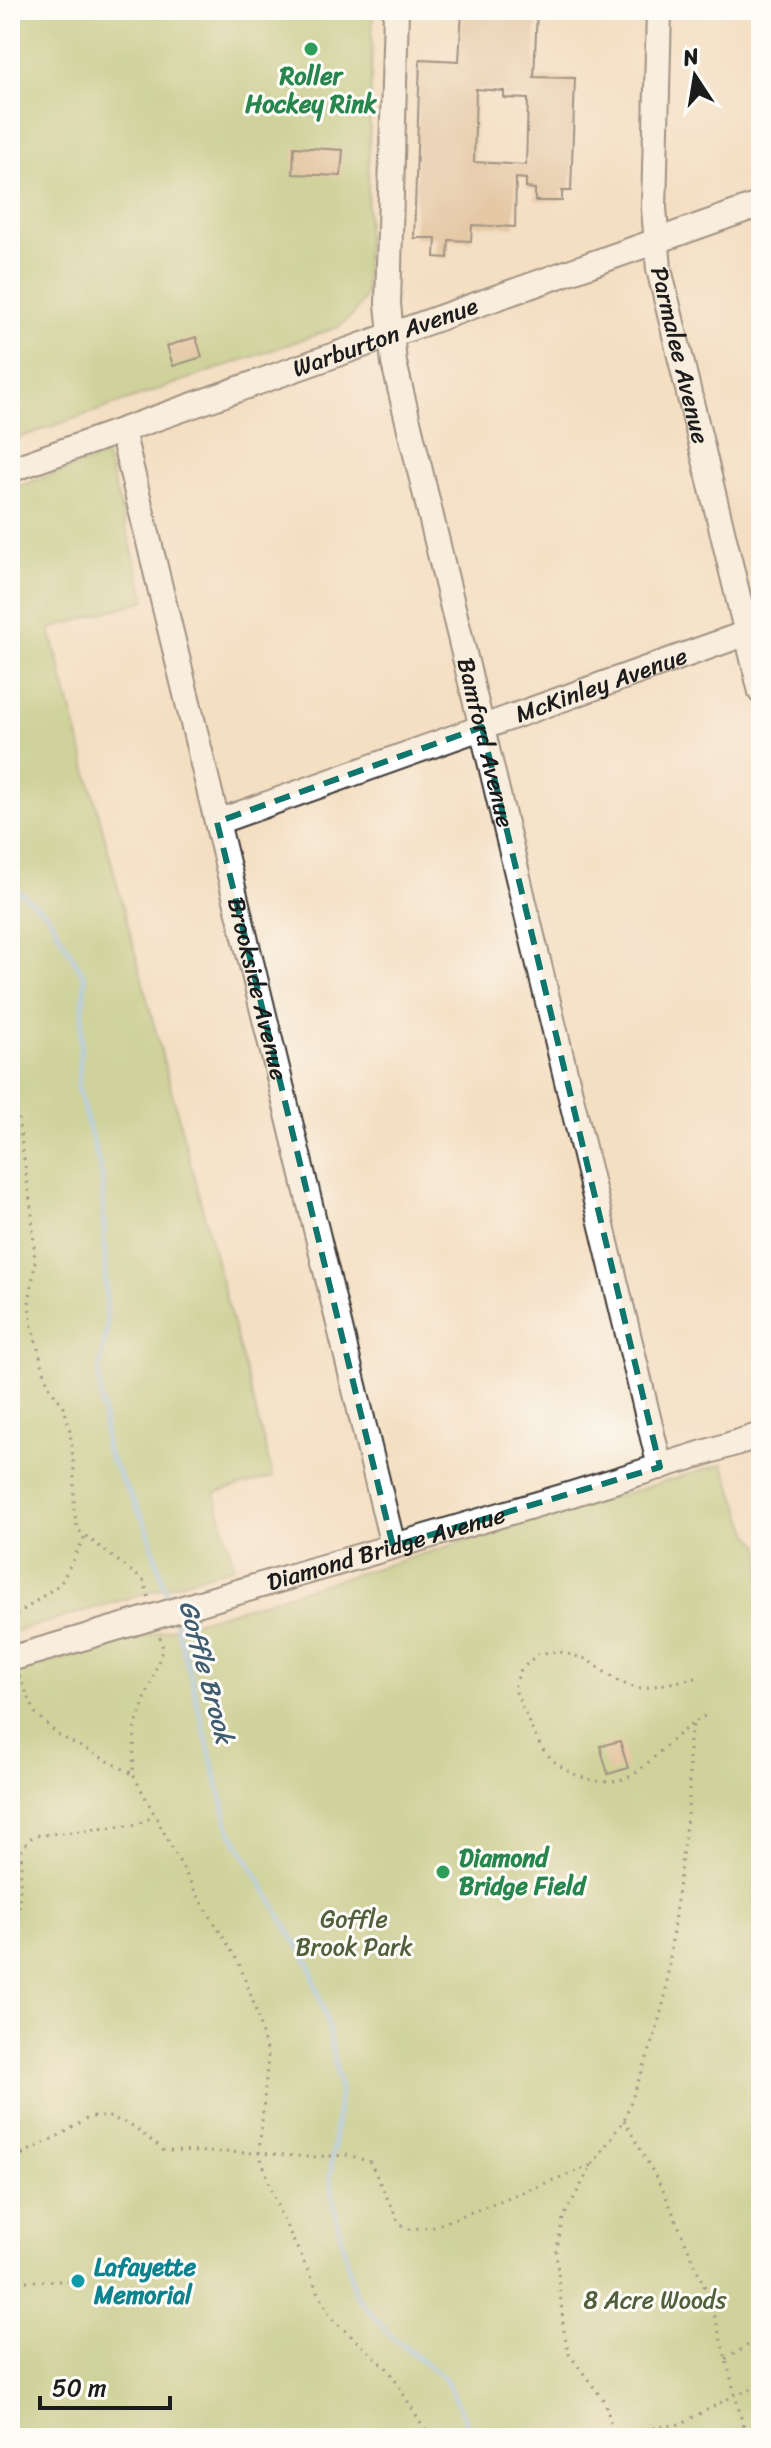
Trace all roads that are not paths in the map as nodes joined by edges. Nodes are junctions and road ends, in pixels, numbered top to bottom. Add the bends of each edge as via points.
1 (396, 10) edge
2 (659, 10) edge
3 (761, 204) edge
4 (655, 241) junction
5 (390, 336) junction
6 (122, 431) junction
7 (11, 470) edge
8 (754, 631) edge
9 (761, 692) edge
10 (482, 727) junction
11 (217, 822) junction
12 (761, 1435) edge
13 (660, 1467) junction
14 (393, 1546) junction
15 (14, 1666) edge

1 - 5 street, Bamford Avenue
2 - 4 street, Parmalee Avenue
3 - 4 street, Warburton Avenue
4 - 5 street, Warburton Avenue
4 - 8 street, Parmalee Avenue
5 - 6 street, Warburton Avenue
5 - 10 street, Bamford Avenue
6 - 7 street, Warburton Avenue
6 - 11 street, Brookside Avenue
8 - 9 street, Parmalee Avenue
8 - 10 street, McKinley Avenue
10 - 11 street, McKinley Avenue
10 - 13 street, Bamford Avenue
11 - 14 street, Brookside Avenue
12 - 13 street, Diamond Bridge Avenue
13 - 14 street, Diamond Bridge Avenue
14 - 15 street, Diamond Bridge Avenue, bridge via 130,1624

